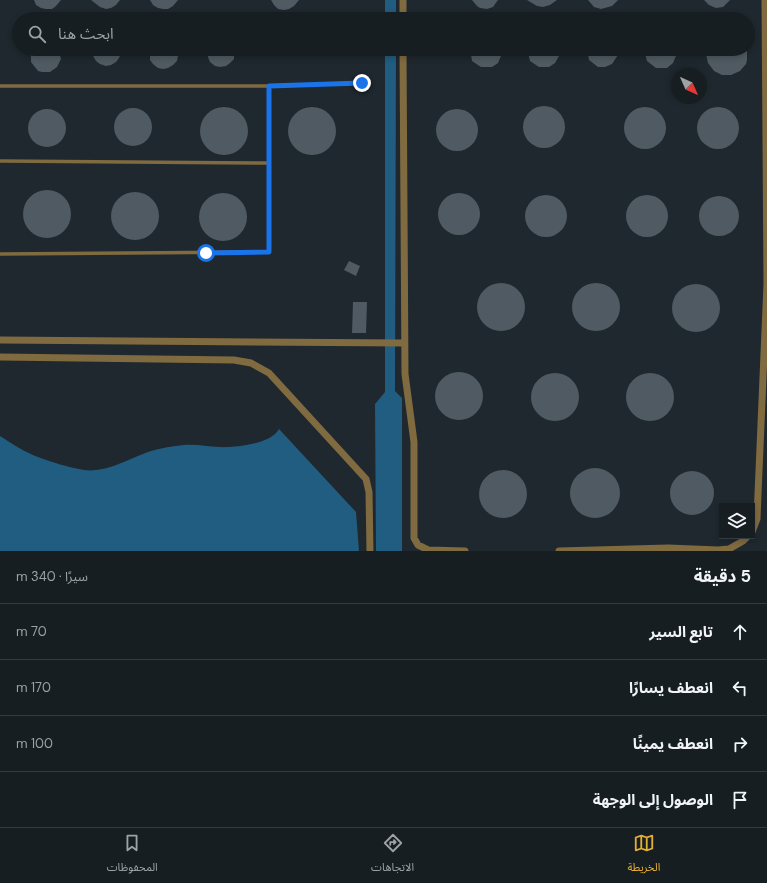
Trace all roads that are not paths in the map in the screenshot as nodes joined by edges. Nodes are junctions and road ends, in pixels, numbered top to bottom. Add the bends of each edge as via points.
1 (403, 0) edge
2 (765, 0) edge
3 (403, 12) edge
4 (403, 56) edge
5 (362, 83) dead end
6 (0, 86) edge
7 (269, 86) junction
8 (0, 161) edge
9 (269, 163) junction
10 (0, 254) edge
11 (0, 340) edge
12 (401, 343) junction
13 (0, 357) edge
14 (755, 524) edge
15 (745, 539) edge
16 (370, 551) edge
17 (466, 551) edge
18 (558, 551) edge

1 - 3 street
2 - 14 street via 767,284
4 - 12 street
5 - 7 lane
6 - 7 lane
7 - 9 lane
8 - 9 lane
9 - 10 lane via 269,252
11 - 12 street
12 - 17 street via 414,442 414,538 418,545 428,550
13 - 16 street via 234,360 251,363 269,373 366,479 369,492
15 - 18 street via 729,549 718,550 668,548

